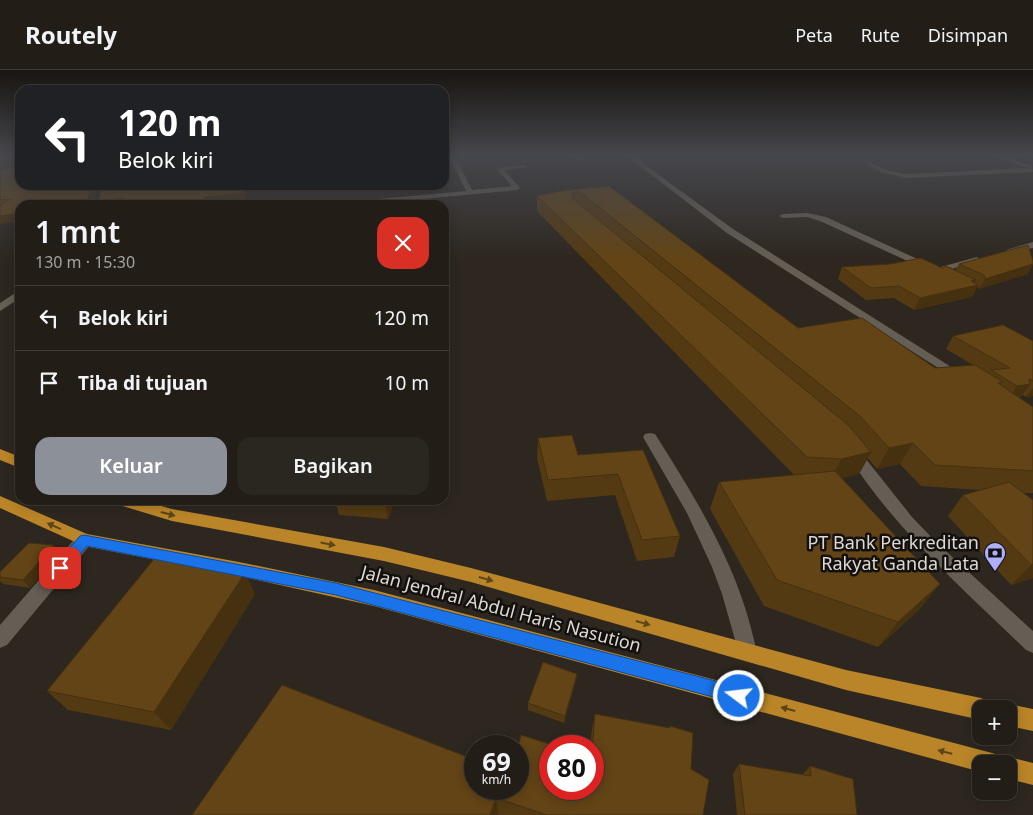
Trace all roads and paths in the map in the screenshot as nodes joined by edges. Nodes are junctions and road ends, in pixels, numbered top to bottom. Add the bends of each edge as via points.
1 (484, 191) edge
2 (676, 191) edge
3 (470, 192) joint
4 (387, 200) edge
5 (783, 216) dead end
6 (1033, 245) edge
7 (1004, 252) edge
8 (985, 257) edge
9 (936, 271) junction
10 (951, 278) edge
11 (15, 296) edge
12 (0, 308) edge
13 (968, 382) edge
14 (650, 437) dead end
15 (844, 442) edge
16 (0, 454) edge
17 (15, 461) edge
18 (0, 502) edge
19 (139, 505) edge
20 (84, 540) junction
21 (0, 638) edge
22 (1033, 644) edge
23 (747, 651) junction
24 (972, 707) edge
25 (1017, 717) edge
26 (1033, 720) edge
27 (972, 759) edge
28 (1017, 770) edge
29 (1033, 774) edge

1 - 3 street
2 - 13 street via 730,231
3 - 4 street
5 - 9 street via 823,218
6 - 7 street
8 - 9 street
9 - 10 street
11 - 12 street
14 - 23 street via 703,528 734,602
15 - 22 street via 931,548
16 - 17 highway
20 -> 18 highway, Jalan Jendral Abdul Haris Nasution
19 -> 23 highway, Jalan Jendral Abdul Haris Nasution via 172,515 384,554
20 - 21 street
27 -> 20 highway, Jalan Jendral Abdul Haris Nasution via 374,598
23 - 24 highway, Jalan Jendral Abdul Haris Nasution via 846,680
25 - 26 highway
28 - 29 highway

